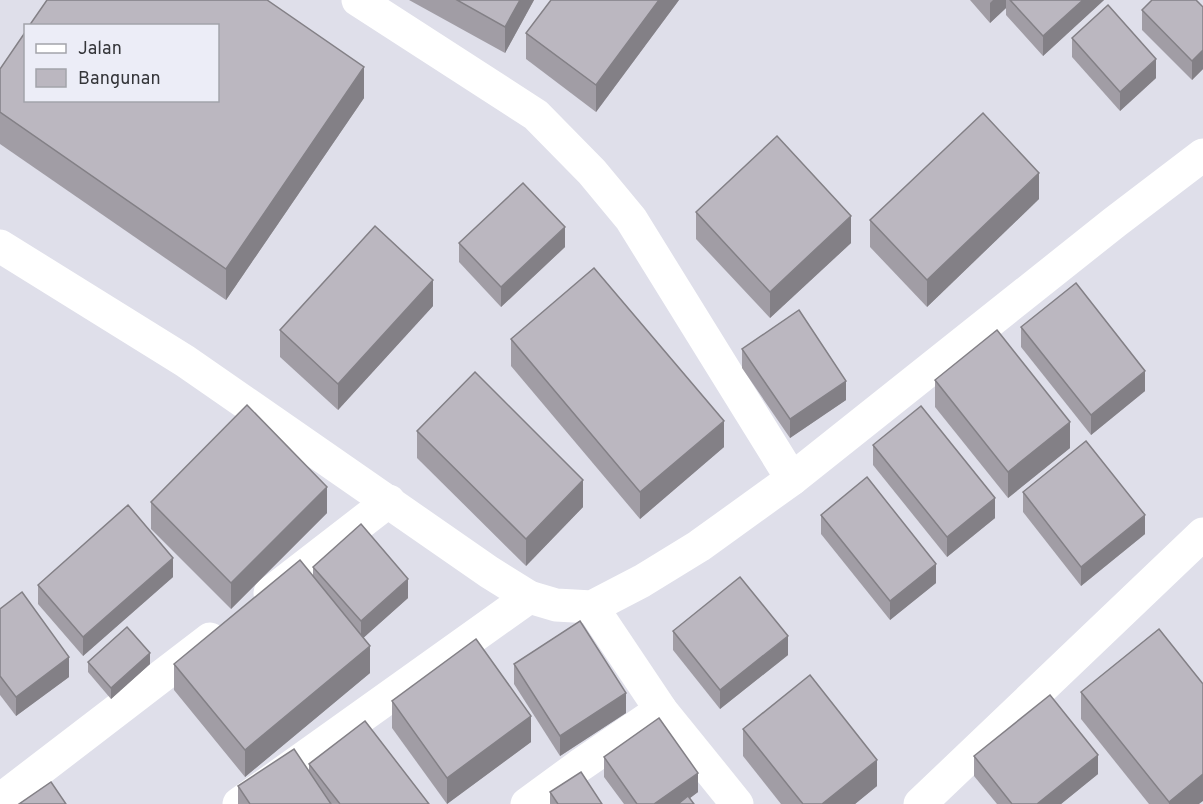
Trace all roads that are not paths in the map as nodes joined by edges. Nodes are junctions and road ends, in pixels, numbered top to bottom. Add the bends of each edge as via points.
1 (358, 0) edge
2 (1203, 156) edge
3 (0, 246) edge
4 (792, 479) junction
5 (389, 501) junction
6 (1203, 534) edge
7 (529, 597) junction
8 (592, 607) junction
9 (661, 710) junction
10 (0, 800) edge
11 (923, 803) edge
12 (239, 804) edge
13 (527, 804) edge
14 (737, 804) edge

1 - 4 street via 536,115 592,172 631,219
2 - 4 street
3 - 5 street via 185,361
4 - 8 street via 699,546
5 - 7 street
5 - 10 street
6 - 11 street
7 - 8 street via 556,605
7 - 12 street
8 - 9 street
9 - 13 street
9 - 14 street

